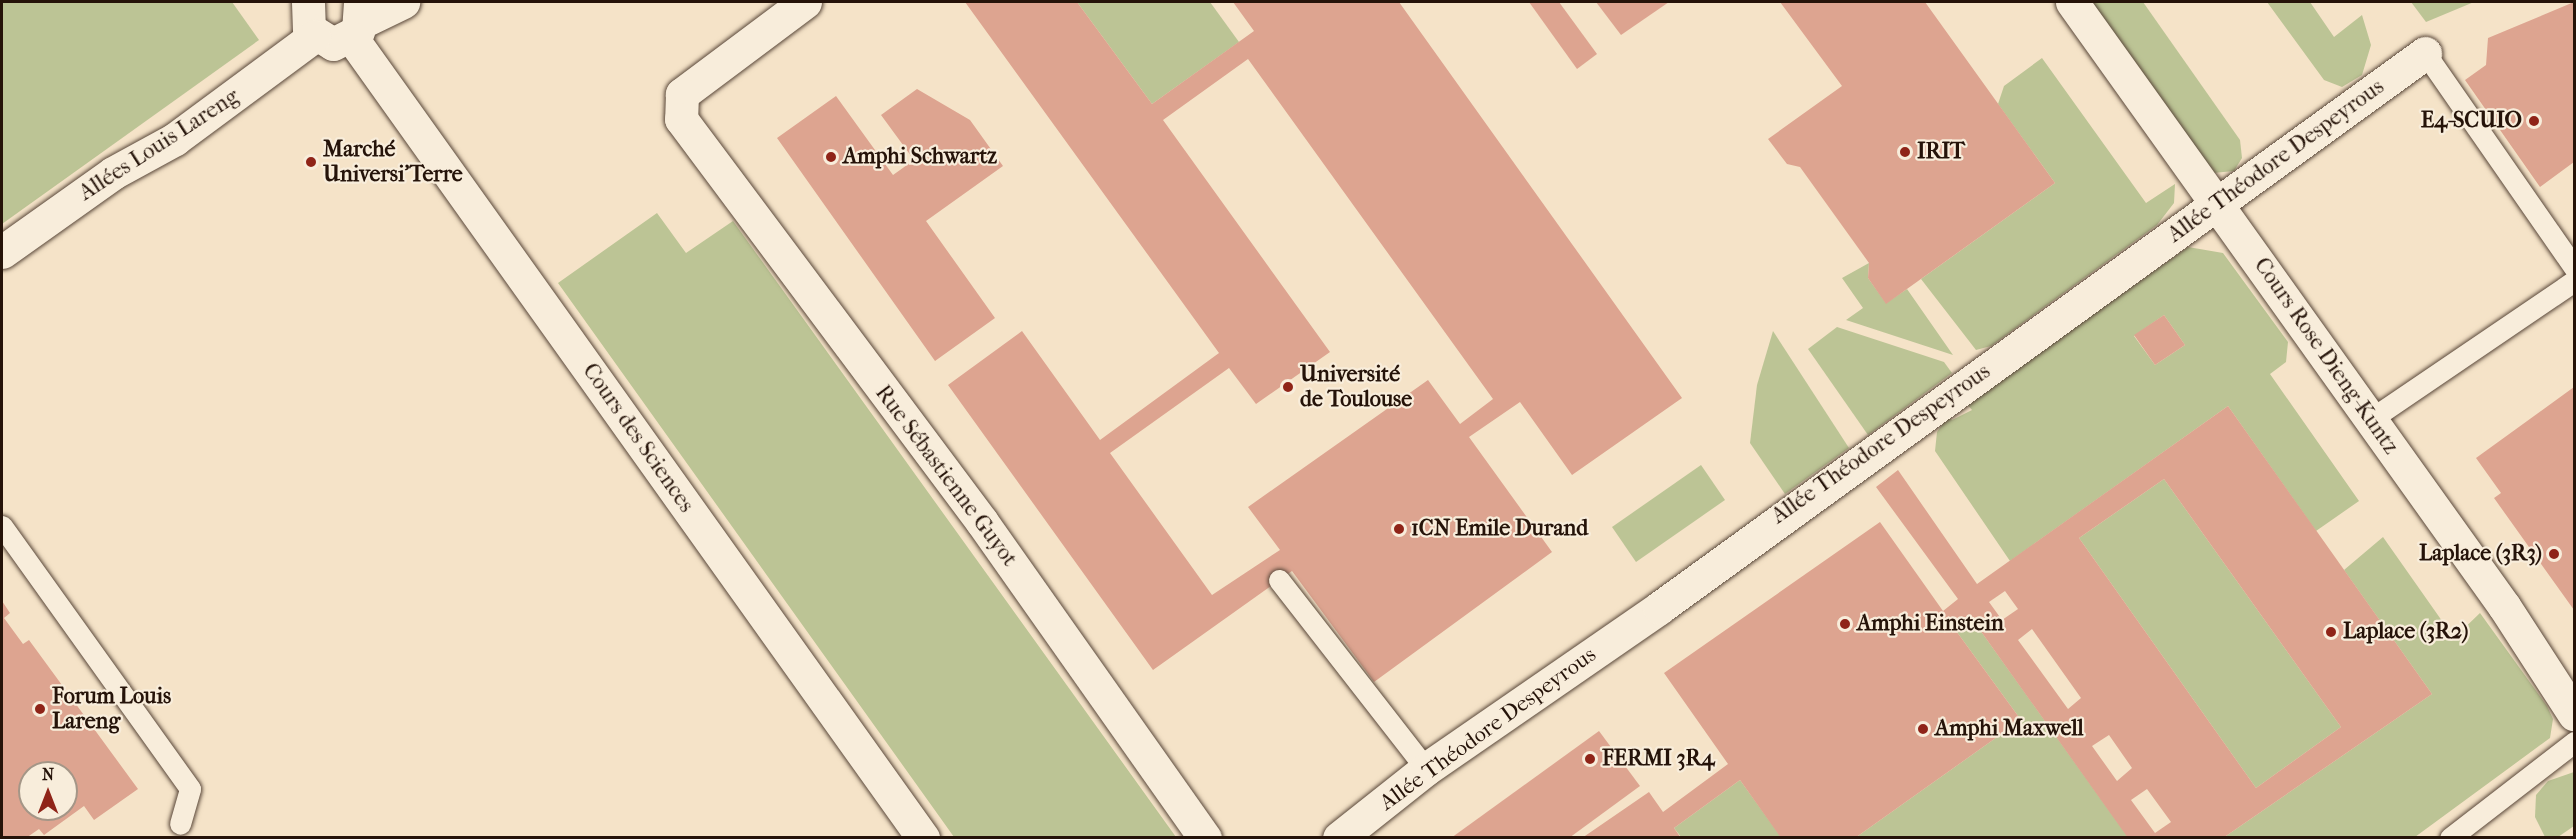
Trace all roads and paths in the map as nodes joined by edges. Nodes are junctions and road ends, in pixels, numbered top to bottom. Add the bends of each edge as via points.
1 (308, 2) edge
2 (403, 2) edge
3 (805, 2) edge
4 (2072, 2) edge
5 (358, 21) edge
6 (314, 36) junction
7 (2426, 53) joint
8 (2218, 202) junction
9 (2568, 243) edge
10 (2, 252) edge
11 (2574, 267) edge
12 (2574, 280) edge
13 (2371, 419) junction
14 (2, 526) edge
15 (1279, 580) dead end
16 (2574, 714) edge
17 (2574, 742) edge
18 (1426, 769) junction
19 (180, 824) dead end
20 (923, 837) edge
21 (1205, 837) edge
22 (1339, 837) edge
23 (2450, 837) edge

1 - 6 street via 306,20
2 - 5 street
3 - 21 street, Rue Sébastienne Guyot via 682,94 681,119 982,522
4 - 8 street, Cours Rose Dieng-Kuntz
5 - 6 street via 333,44
5 - 20 street, Cours des Sciences
6 - 10 street, Allées Louis Lareng via 175,139 112,173
7 - 8 street, Allée Théodore Despeyrous
7 - 9 lane
8 - 13 street, Cours Rose Dieng-Kuntz
8 - 18 street, Allée Théodore Despeyrous via 1659,608
9 - 11 lane
12 - 13 lane
13 - 16 street, Cours Rose Dieng-Kuntz
14 - 19 lane via 190,789
15 - 18 lane
17 - 23 lane
18 - 22 street, Allée Théodore Despeyrous

